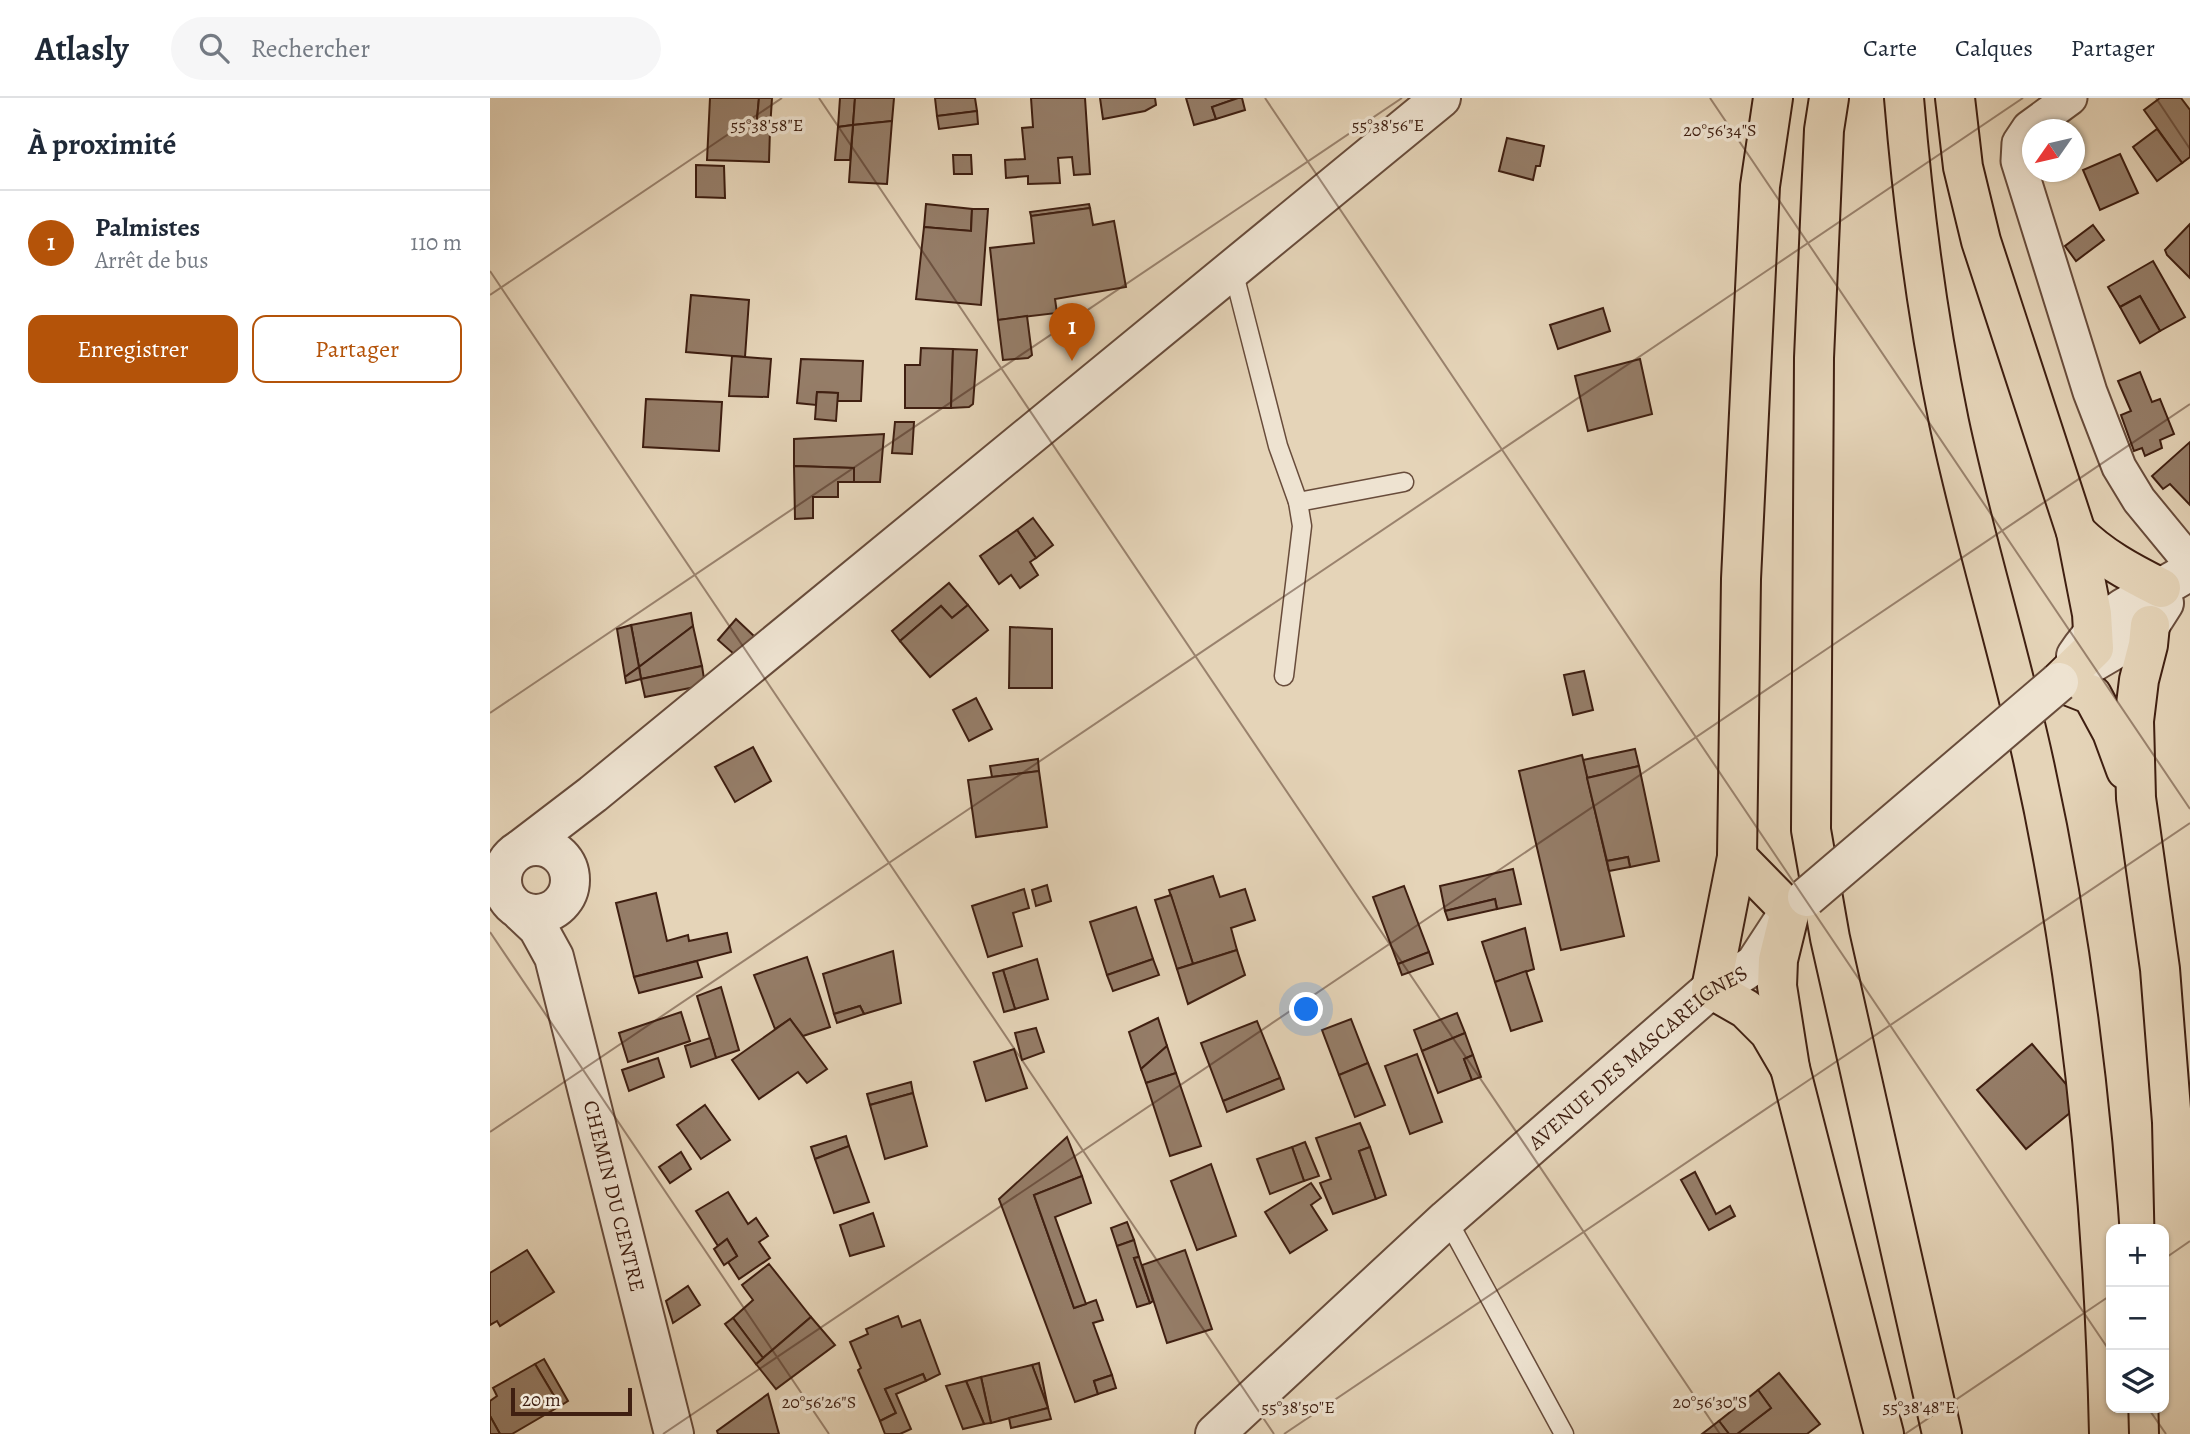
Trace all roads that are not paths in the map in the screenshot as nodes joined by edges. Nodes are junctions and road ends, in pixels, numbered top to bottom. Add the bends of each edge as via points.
1 (1441, 98) edge
2 (1773, 98) edge
3 (1829, 98) edge
4 (1904, 98) edge
5 (1955, 98) edge
6 (2070, 98) edge
7 (1233, 270) junction
8 (1404, 482) dead end
9 (1298, 502) junction
10 (2076, 532) junction
11 (2182, 578) edge
12 (2150, 625) junction
13 (2093, 632) junction
14 (1284, 676) dead end
15 (2059, 682) junction
16 (593, 794) junction
17 (2136, 798) junction
18 (1737, 857) junction
19 (506, 885) edge
20 (570, 885) junction
21 (1798, 904) junction
22 (554, 957) junction
23 (1711, 989) junction
24 (1790, 1068) junction
25 (1447, 1219) junction
26 (674, 1434) edge
27 (1215, 1434) edge
28 (1564, 1434) edge
29 (1884, 1434) edge
30 (1942, 1434) edge
31 (2109, 1434) edge
32 (2179, 1434) edge

1 - 7 street
2 - 18 highway via 1760,186 1742,565
3 - 30 highway via 1814,358 1811,830 1830,938
4 - 31 highway via 1923,270 1949,421 2033,758 2064,922 2092,1118 2107,1321
5 - 10 highway via 1963,167 1981,241
6 - 11 street via 2029,128 2019,142 2018,161 2090,392 2119,467
7 - 9 lane via 1278,446
7 - 16 street
8 - 9 lane
9 - 14 lane via 1302,526
10 - 11 highway via 2116,565
10 - 13 highway
11 - 12 street
11 - 13 street via 2130,603
12 - 15 street, AVENUE DES MASCAREIGNES
12 - 17 highway via 2134,721
13 - 15 highway via 2094,648
15 - 17 highway via 2092,695 2112,732
15 - 21 street, AVENUE DES MASCAREIGNES, bridge
16 - 19 street
16 - 20 street, CHEMIN DU CENTRE via 576,845
17 - 32 highway via 2160,969 2172,1122
18 - 21 highway
18 - 23 highway
19 - 20 street via 544,914 563,901
19 - 20 street via 542,846 562,857
19 - 22 street, CHEMIN DU CENTRE
20 - 22 street, CHEMIN DU CENTRE
21 - 23 street, AVENUE DES MASCAREIGNES via 1755,964
21 - 24 highway via 1778,960 1777,986
22 - 26 street, CHEMIN DU CENTRE
23 - 24 highway via 1746,1009 1769,1032
23 - 25 street, AVENUE DES MASCAREIGNES
24 - 29 highway
25 - 27 street, AVENUE DES MASCAREIGNES
25 - 28 lane

